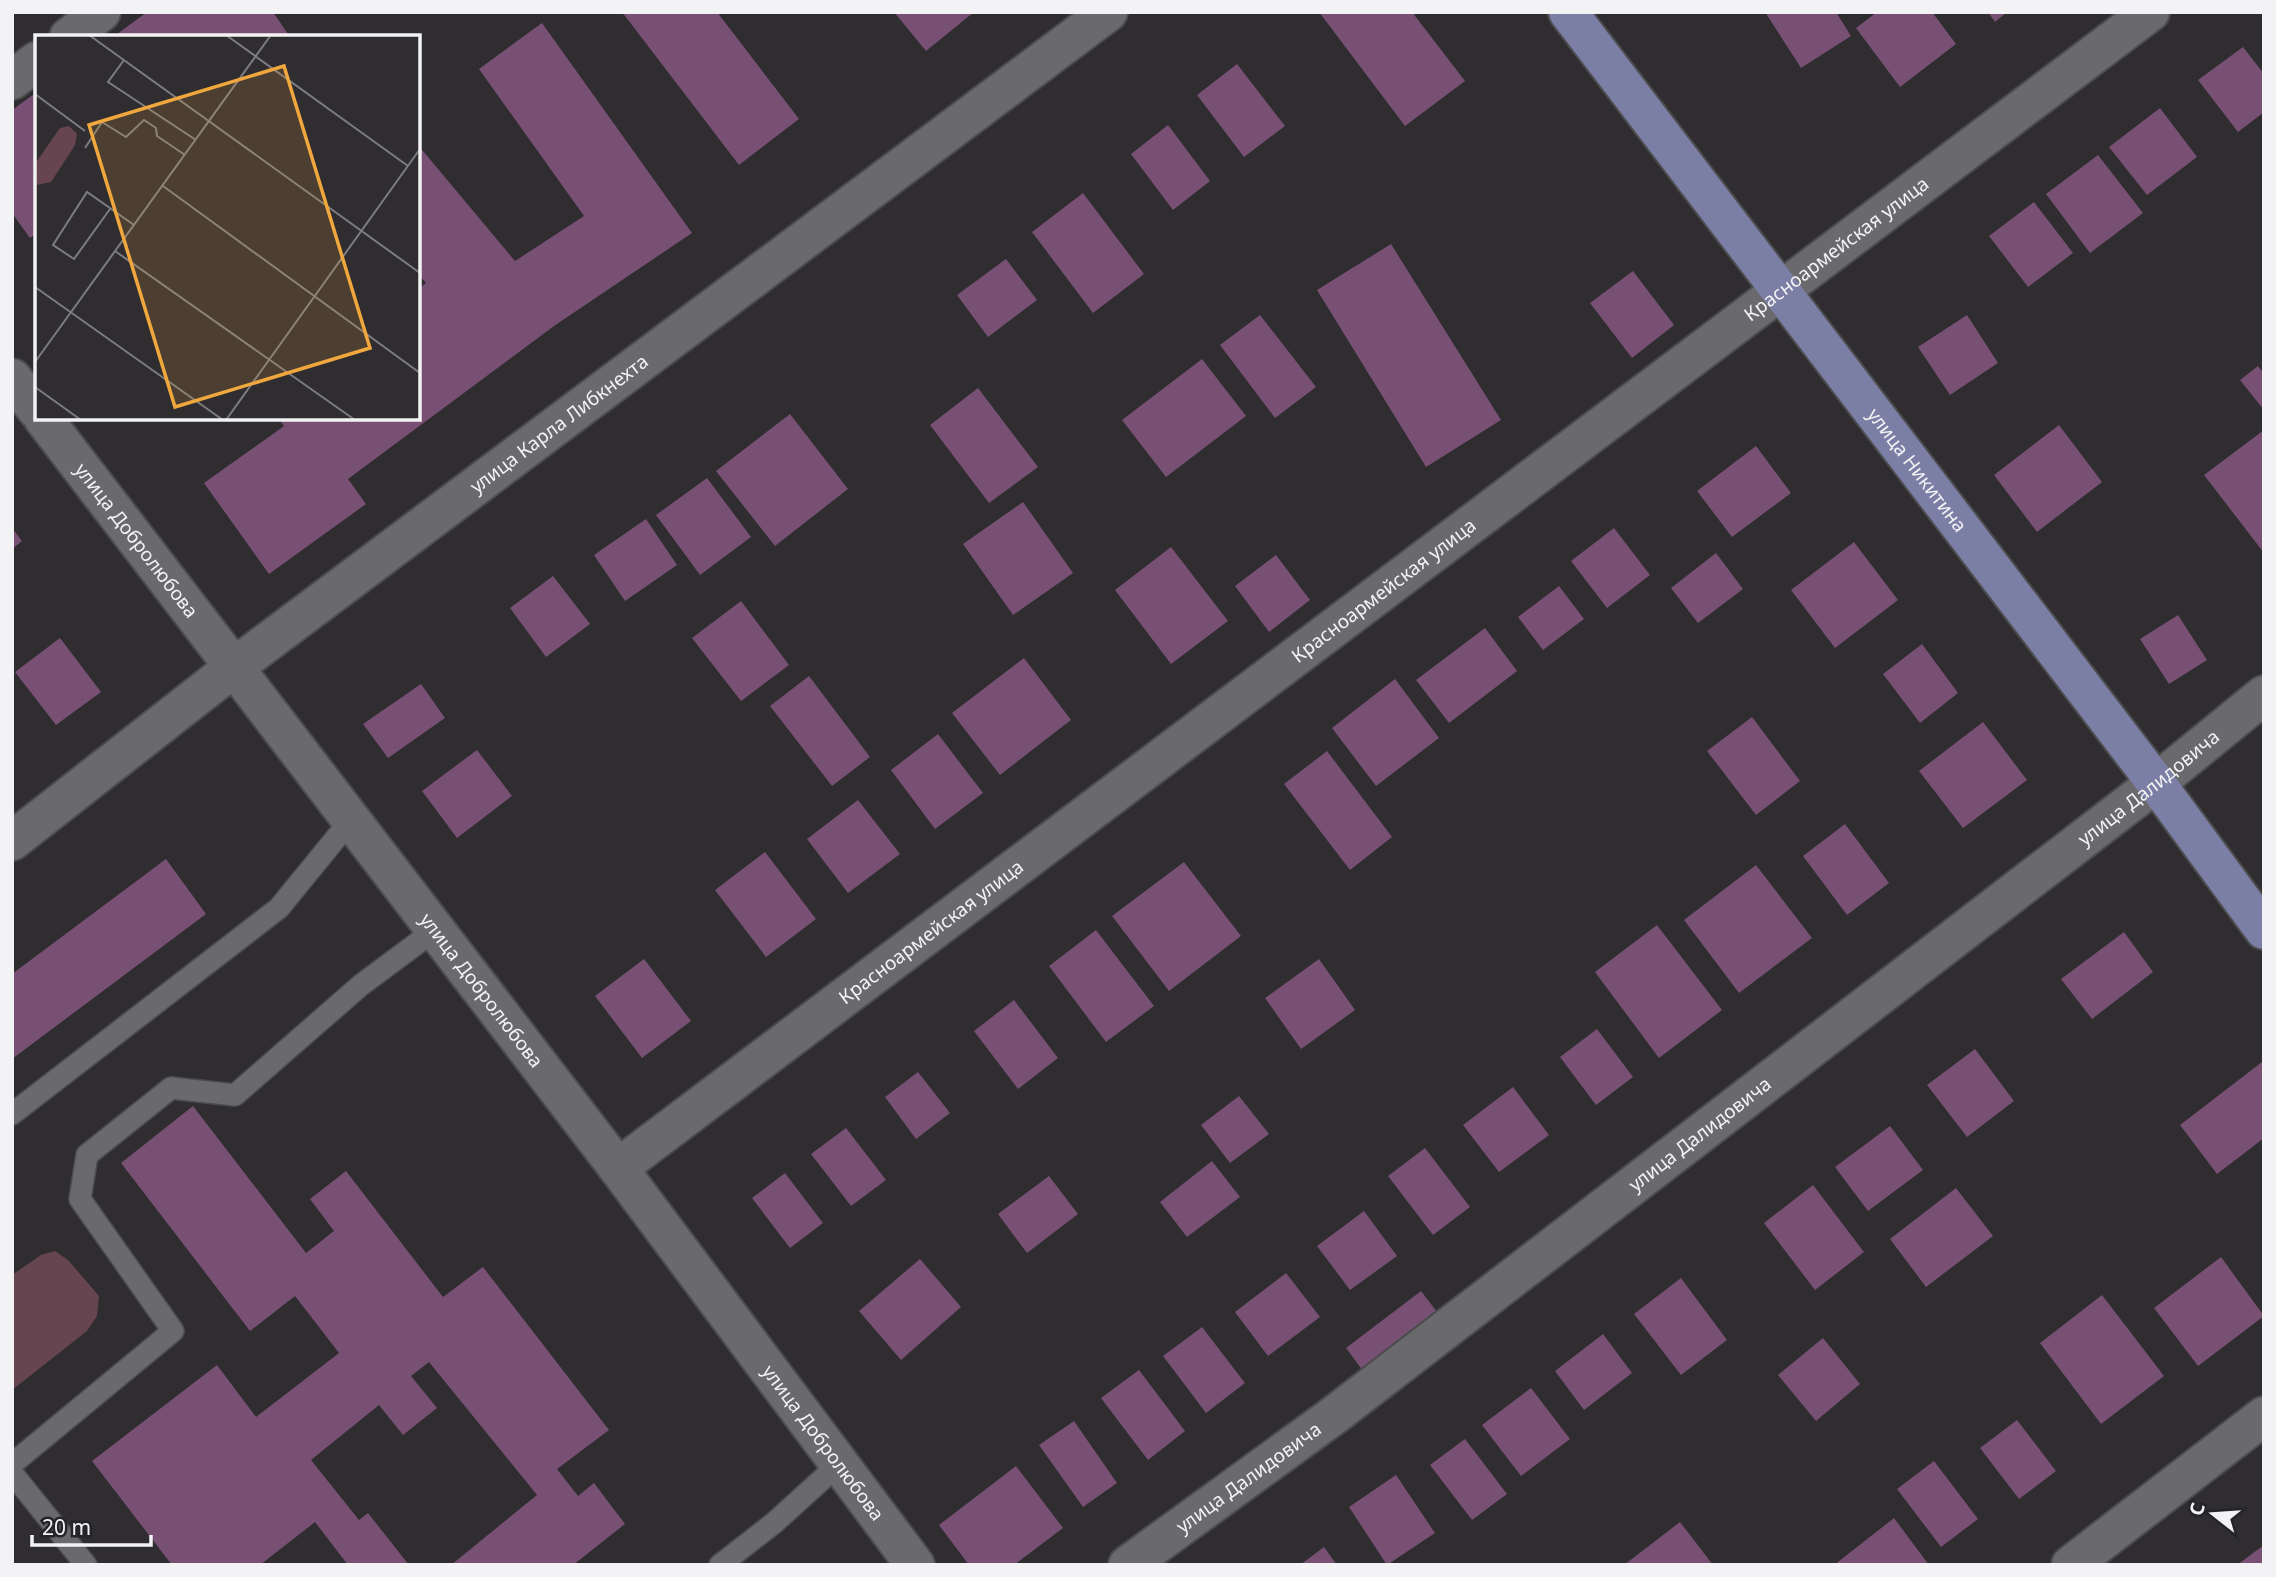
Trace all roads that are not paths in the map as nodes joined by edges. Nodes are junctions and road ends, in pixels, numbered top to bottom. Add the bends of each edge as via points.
1 (101, 12) edge
2 (1108, 12) edge
3 (1567, 12) edge
4 (2150, 12) edge
5 (72, 35) edge
6 (35, 63) edge
7 (12, 80) edge
8 (1780, 290) junction
9 (12, 378) edge
10 (35, 407) edge
11 (45, 420) edge
12 (233, 668) junction
13 (2264, 695) edge
14 (2156, 783) junction
15 (351, 821) junction
16 (12, 841) edge
17 (435, 930) junction
18 (2264, 930) edge
19 (12, 1114) edge
20 (618, 1168) junction
21 (2264, 1416) edge
22 (12, 1464) edge
23 (839, 1464) junction
24 (12, 1473) edge
25 (86, 1565) edge
26 (720, 1565) edge
27 (915, 1565) edge
28 (1128, 1565) edge
29 (2071, 1565) edge

1 - 5 street
2 - 12 street, улица Карла Либкнехта
3 - 8 main road, улица Никитина
4 - 8 street, Красноармейская улица
6 - 7 street
8 - 14 main road, улица Никитина
8 - 20 street, Красноармейская улица
9 - 10 street
11 - 12 street, улица Добролюбова
12 - 15 street, улица Добролюбова
12 - 16 street, улица Карла Либкнехта
13 - 14 street, улица Далидовича
14 - 18 main road, улица Никитина
14 - 28 street, улица Далидовича via 1333,1416
15 - 17 street, улица Добролюбова
15 - 19 lane via 279,908
17 - 20 street, улица Добролюбова
17 - 22 lane via 361,985 235,1096 170,1088 86,1154 80,1199 173,1331
20 - 23 street, улица Добролюбова
21 - 29 street
23 - 26 lane
23 - 27 street, улица Добролюбова
24 - 25 lane

